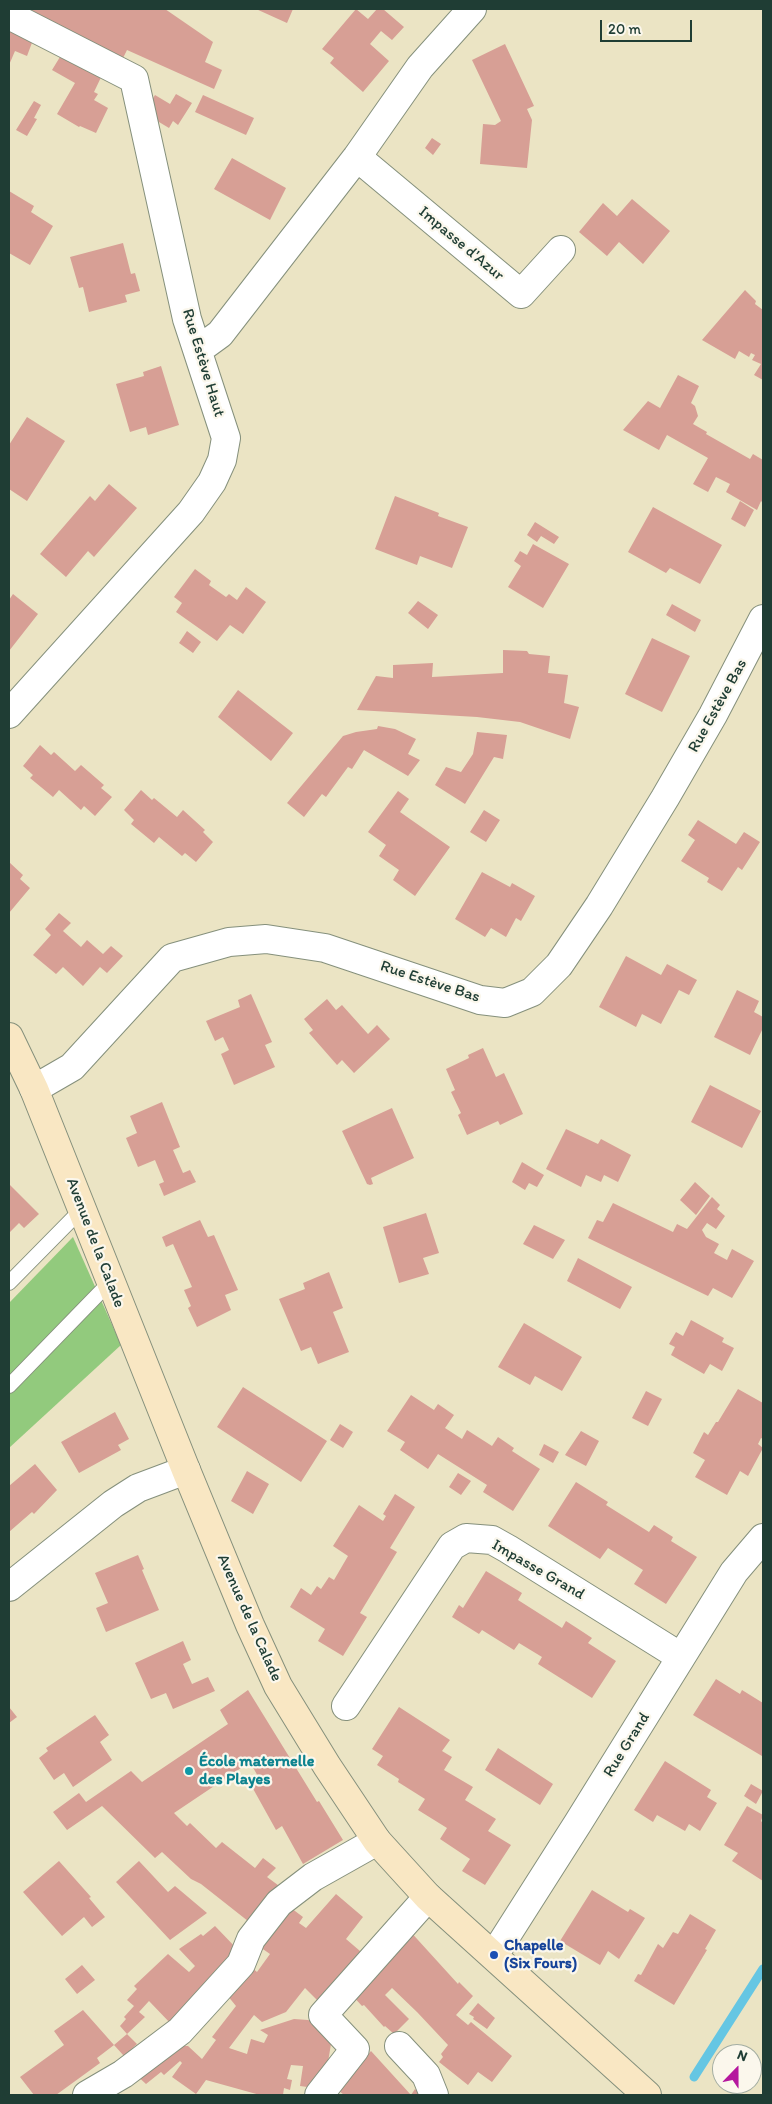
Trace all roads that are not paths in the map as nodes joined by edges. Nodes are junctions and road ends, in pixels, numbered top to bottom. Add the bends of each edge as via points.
1 (472, 9) edge
2 (9, 14) edge
3 (356, 157) junction
4 (561, 250) dead end
5 (198, 350) junction
6 (763, 619) edge
7 (9, 714) edge
8 (9, 1037) edge
9 (34, 1089) junction
10 (82, 1209) junction
11 (110, 1282) junction
12 (9, 1283) edge
13 (9, 1386) edge
14 (186, 1470) junction
15 (763, 1538) edge
16 (9, 1587) edge
17 (681, 1657) junction
18 (346, 1706) dead end
19 (377, 1841) junction
20 (428, 1897) junction
21 (494, 1955) junction
22 (399, 2046) dead end
23 (87, 2095) edge
24 (319, 2095) edge
25 (434, 2095) edge
26 (647, 2095) edge

1 - 3 street via 420,67
2 - 5 street, Rue Estève Haut via 134,80 188,319
3 - 4 street, Impasse d'Azur via 521,294
3 - 5 street via 220,334
5 - 7 street, Rue Estève Haut via 226,438 222,460 212,482 191,512
6 - 9 street, Rue Estève Bas via 708,724 599,906 559,965 532,992 505,1003 480,1000 326,948 266,939 229,942 172,958 72,1067
8 - 9 street, Avenue de la Calade
9 - 10 street, Avenue de la Calade
10 - 11 street, Avenue de la Calade
10 - 12 lane
11 - 13 lane
11 - 14 street, Avenue de la Calade
14 - 16 street via 138,1488 113,1504
14 - 19 street, Avenue de la Calade via 278,1686
15 - 17 street, Rue Grand via 734,1572
17 - 18 street, Impasse Grand via 492,1540 466,1538 452,1546
17 - 21 street, Rue Grand
19 - 20 street, Avenue de la Calade
19 - 23 street via 313,1877 279,1903 251,1938 241,1964 180,2031 123,2074
20 - 21 street, Avenue de la Calade
20 - 24 street via 324,2015 355,2049
21 - 26 street, Avenue de la Calade
22 - 25 street via 426,2075

